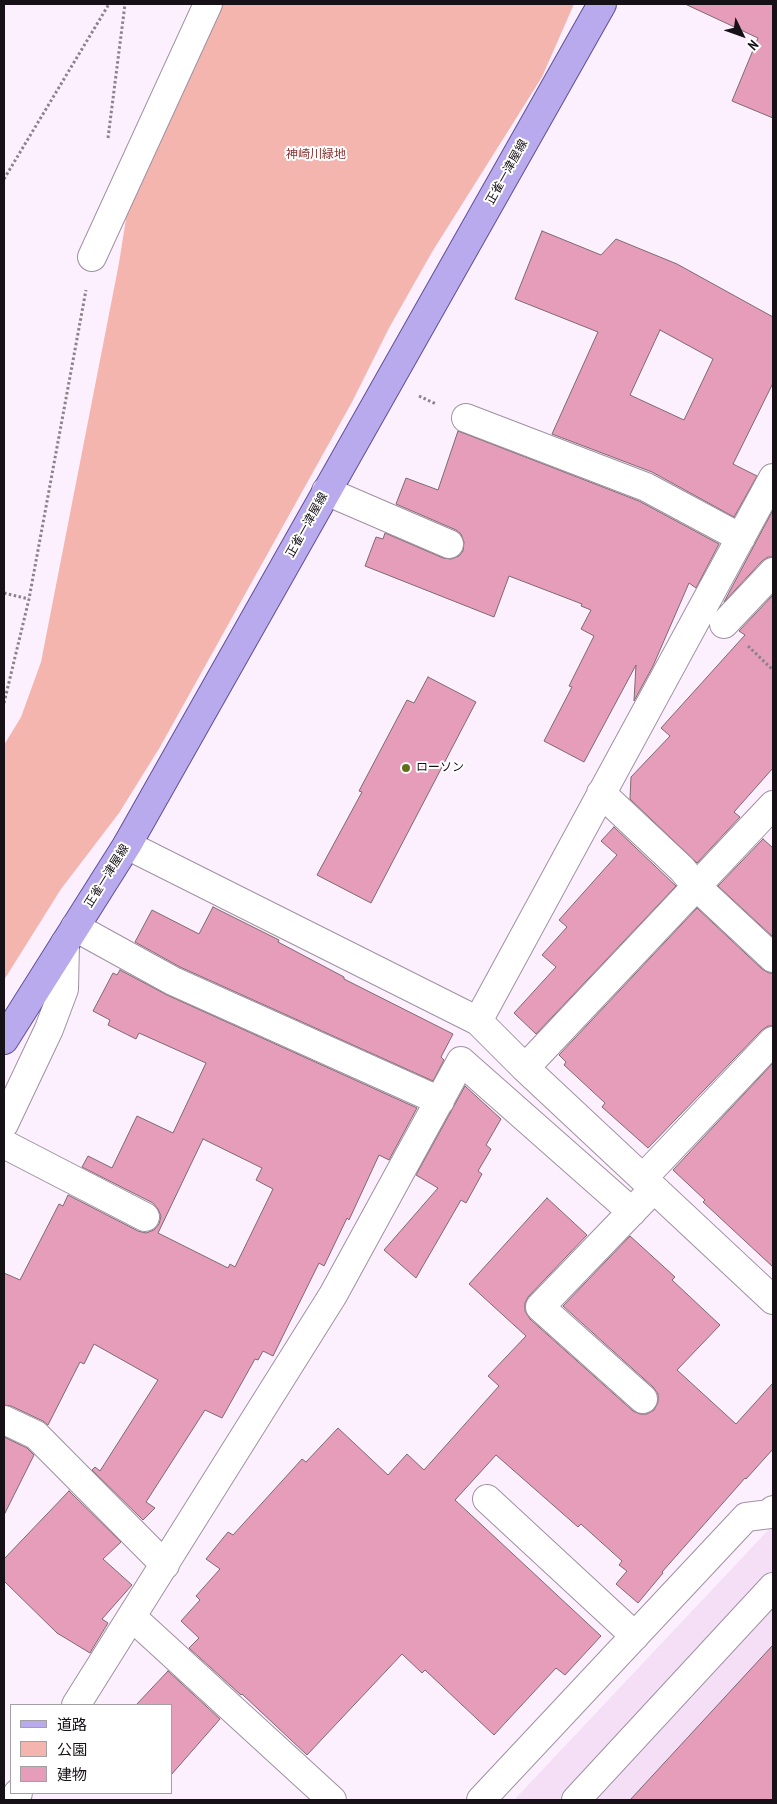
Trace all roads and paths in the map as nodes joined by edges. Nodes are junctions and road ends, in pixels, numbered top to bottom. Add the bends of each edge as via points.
1 (109, 4) edge
2 (125, 4) edge
3 (208, 4) edge
4 (602, 4) edge
5 (107, 140) dead end
6 (4, 180) edge
7 (92, 258) joint
8 (388, 382) junction
9 (466, 418) joint
10 (772, 482) edge
11 (326, 491) junction
12 (741, 538) junction
13 (449, 544) dead end
14 (773, 572) edge
15 (4, 593) edge
16 (29, 599) junction
17 (724, 624) dead end
18 (4, 703) edge
19 (601, 793) junction
20 (773, 805) edge
21 (127, 845) junction
22 (697, 887) junction
23 (70, 935) junction
24 (773, 958) edge
25 (478, 1021) junction
26 (4, 1040) edge
27 (773, 1041) edge
28 (526, 1068) junction
29 (440, 1101) junction
30 (4, 1124) edge
31 (4, 1144) edge
32 (649, 1183) junction
33 (632, 1212) junction
34 (145, 1217) dead end
35 (769, 1287) edge
36 (643, 1400) dead end
37 (4, 1420) edge
38 (487, 1500) dead end
39 (773, 1510) edge
40 (165, 1565) junction
41 (773, 1587) edge
42 (132, 1617) junction
43 (635, 1636) junction
44 (77, 1704) edge
45 (332, 1800) edge
46 (481, 1800) edge
47 (576, 1800) edge

1 - 6 path
2 - 5 path
3 - 7 street
4 - 8 main road, 正雀一津屋線
7 - 16 path
8 - 9 path
8 - 11 main road, 正雀一津屋線
9 - 12 street via 646,487
10 - 12 street
11 - 13 street
11 - 21 main road, 正雀一津屋線
12 - 19 street
14 - 17 street
15 - 16 path
16 - 18 path
19 - 22 street
19 - 25 street
20 - 22 street
21 - 23 main road, 正雀一津屋線
21 - 25 street
22 - 24 street
22 - 28 street
23 - 26 main road, 正雀一津屋線
23 - 29 street
23 - 30 street via 64,989 49,1029
25 - 28 street
27 - 32 street
28 - 32 street
29 - 33 street via 462,1061
29 - 40 street via 333,1295
31 - 34 street
32 - 33 street
32 - 35 street
33 - 36 street via 540,1307
37 - 40 street via 36,1435
38 - 43 street
39 - 43 street via 770,1514 746,1517
40 - 42 street
41 - 47 street
42 - 44 street
42 - 45 street
43 - 46 street

